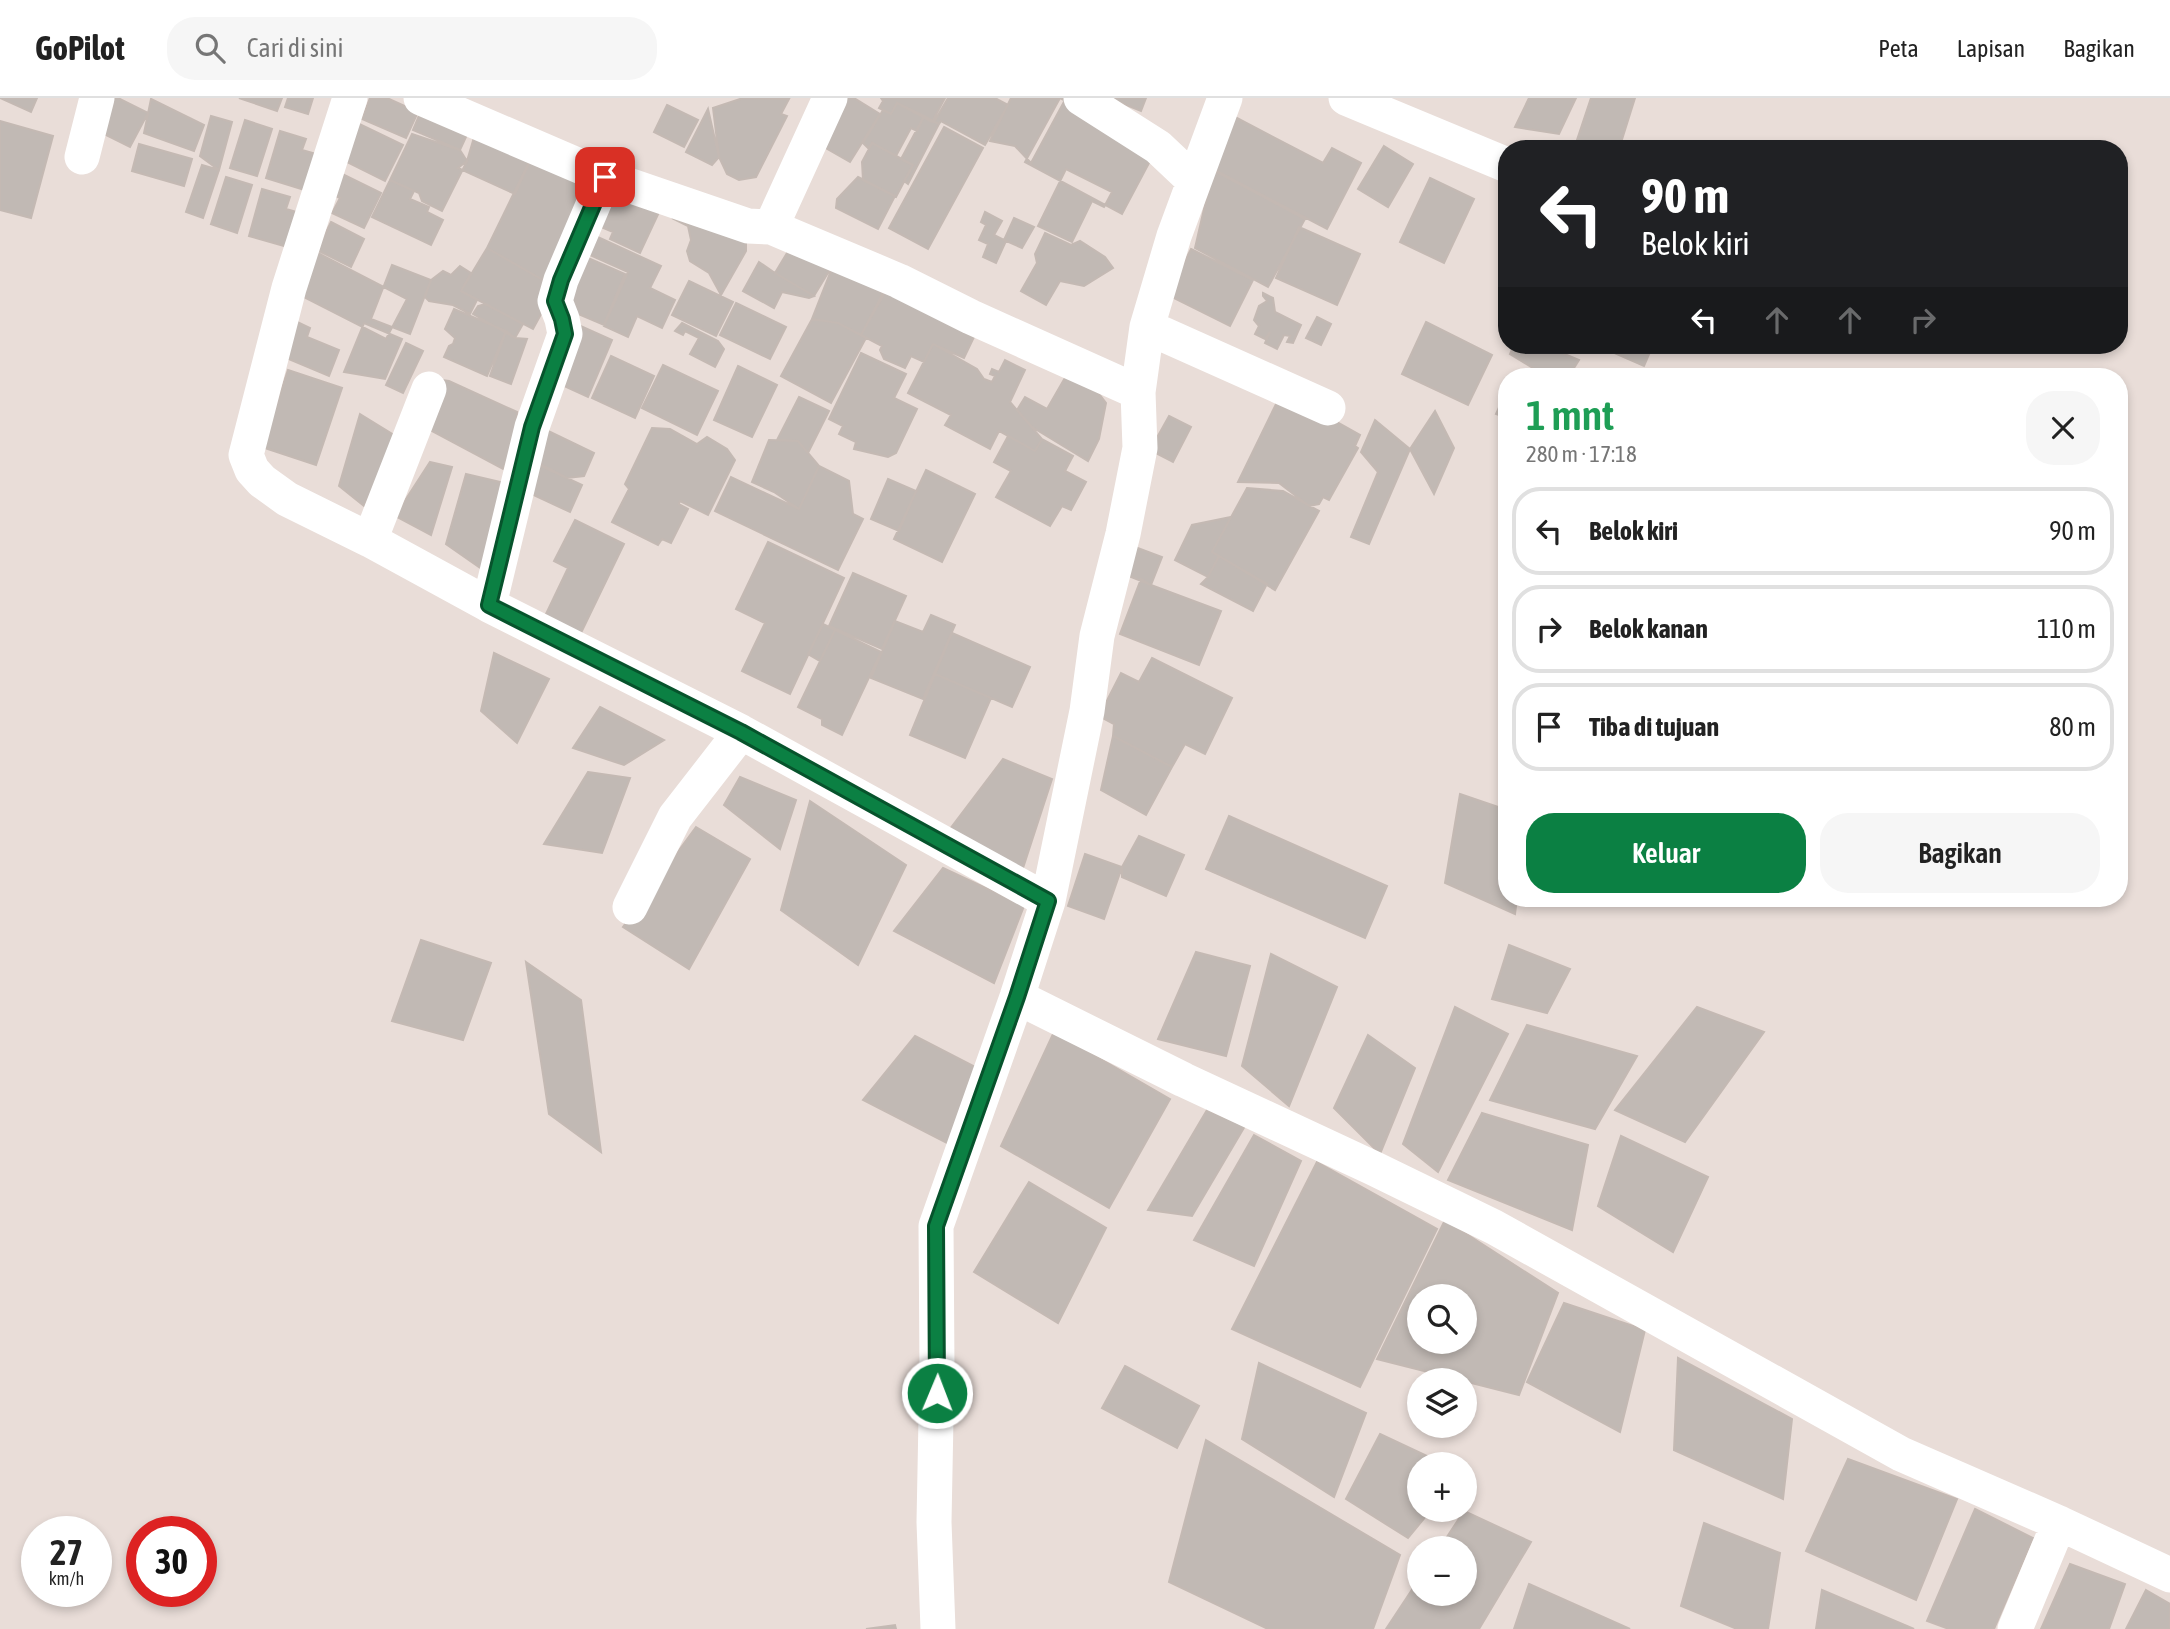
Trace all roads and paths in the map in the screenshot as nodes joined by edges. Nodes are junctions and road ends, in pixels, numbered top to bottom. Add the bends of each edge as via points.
1 (97, 98) edge
2 (350, 98) edge
3 (421, 98) edge
4 (830, 98) edge
5 (1081, 98) edge
6 (1225, 98) edge
7 (1346, 98) edge
8 (82, 157) dead end
9 (1498, 161) edge
10 (605, 177) junction
11 (1194, 181) junction
12 (771, 227) junction
13 (1147, 327) junction
14 (429, 389) dead end
15 (1138, 392) junction
16 (1328, 408) dead end
17 (370, 540) junction
18 (489, 605) junction
19 (741, 732) junction
20 (1048, 901) junction
21 (630, 906) dead end
22 (1017, 997) junction
23 (2059, 1523) junction
24 (2170, 1575) edge
25 (938, 1629) edge
26 (2015, 1629) edge

1 - 8 street
2 - 17 street via 289,288 246,454 252,470 287,499
3 - 10 street
4 - 12 street
5 - 11 street via 1158,147
6 - 11 street
7 - 9 street
10 - 12 street via 748,226
10 - 18 street via 555,301 565,334 532,427
11 - 13 street
12 - 15 street
13 - 15 street
13 - 16 street
14 - 17 street
15 - 20 street via 1140,448 1097,636 1087,711
17 - 18 street
18 - 19 street
19 - 20 street
19 - 21 street via 675,817
20 - 22 street
22 - 23 street via 1494,1227 1901,1454
22 - 25 street via 936,1226
23 - 24 street
23 - 26 street

